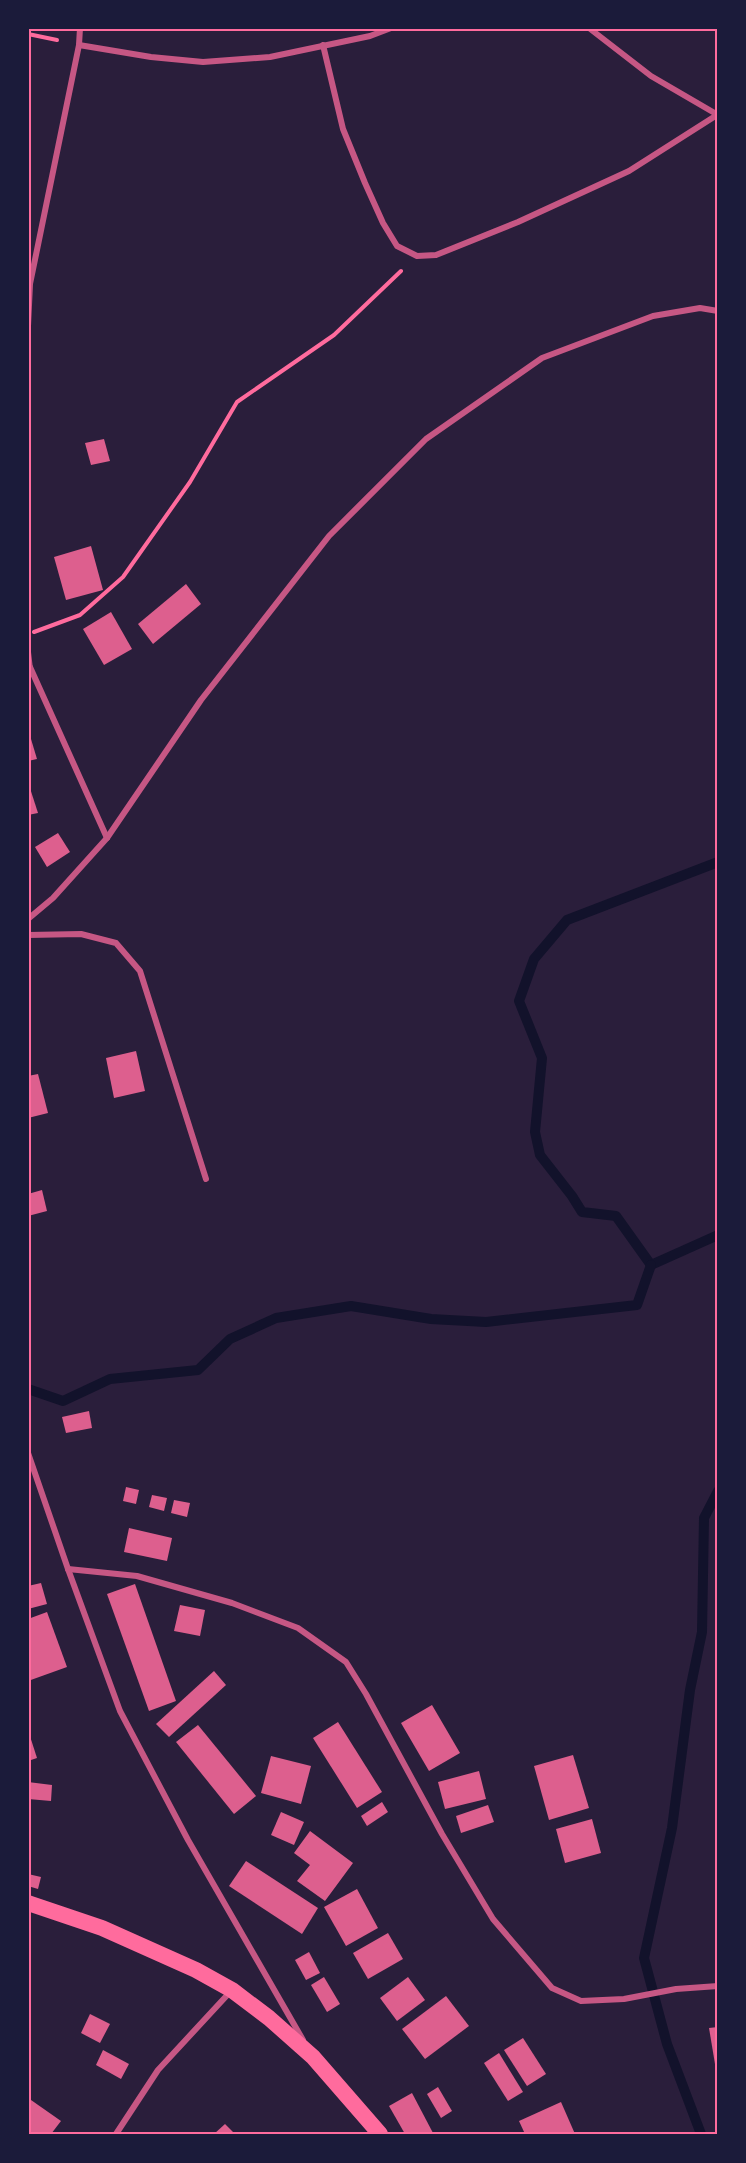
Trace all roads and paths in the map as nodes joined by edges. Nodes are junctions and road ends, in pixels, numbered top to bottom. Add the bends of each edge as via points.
1 (80, 28) edge
2 (391, 28) edge
3 (589, 28) edge
4 (28, 34) edge
5 (79, 45) junction
6 (323, 45) junction
7 (717, 115) edge
8 (417, 256) junction
9 (717, 311) edge
10 (28, 326) edge
11 (28, 634) edge
12 (28, 652) edge
13 (29, 671) edge
14 (107, 838) junction
15 (28, 919) edge
16 (28, 935) edge
17 (206, 1179) dead end
18 (28, 1453) edge
19 (68, 1569) junction
20 (28, 1903) edge
21 (717, 1986) edge
22 (232, 1990) junction
23 (313, 2057) junction
24 (116, 2134) edge
25 (380, 2134) edge

1 - 5 street
2 - 6 street
3 - 7 street via 651,76
4 - 5 path
5 - 6 street via 203,62 270,57
5 - 10 street via 30,284
6 - 8 street via 343,129 365,183 397,246
7 - 8 street via 629,171 436,255
8 - 11 path via 334,334 237,402 190,482 123,577 80,615
9 - 14 street via 700,308 653,316 542,358 426,439 322,545 201,700
12 - 13 street
13 - 14 street
14 - 15 street via 53,898
16 - 17 street via 81,934 116,943 140,971
18 - 19 street
19 - 21 street via 136,1576 232,1603 298,1628 346,1662 493,1918 552,1988 581,2001
19 - 23 street via 120,1712 188,1840
20 - 22 highway via 102,1928
22 - 23 highway
22 - 24 street via 158,2070
23 - 25 highway

